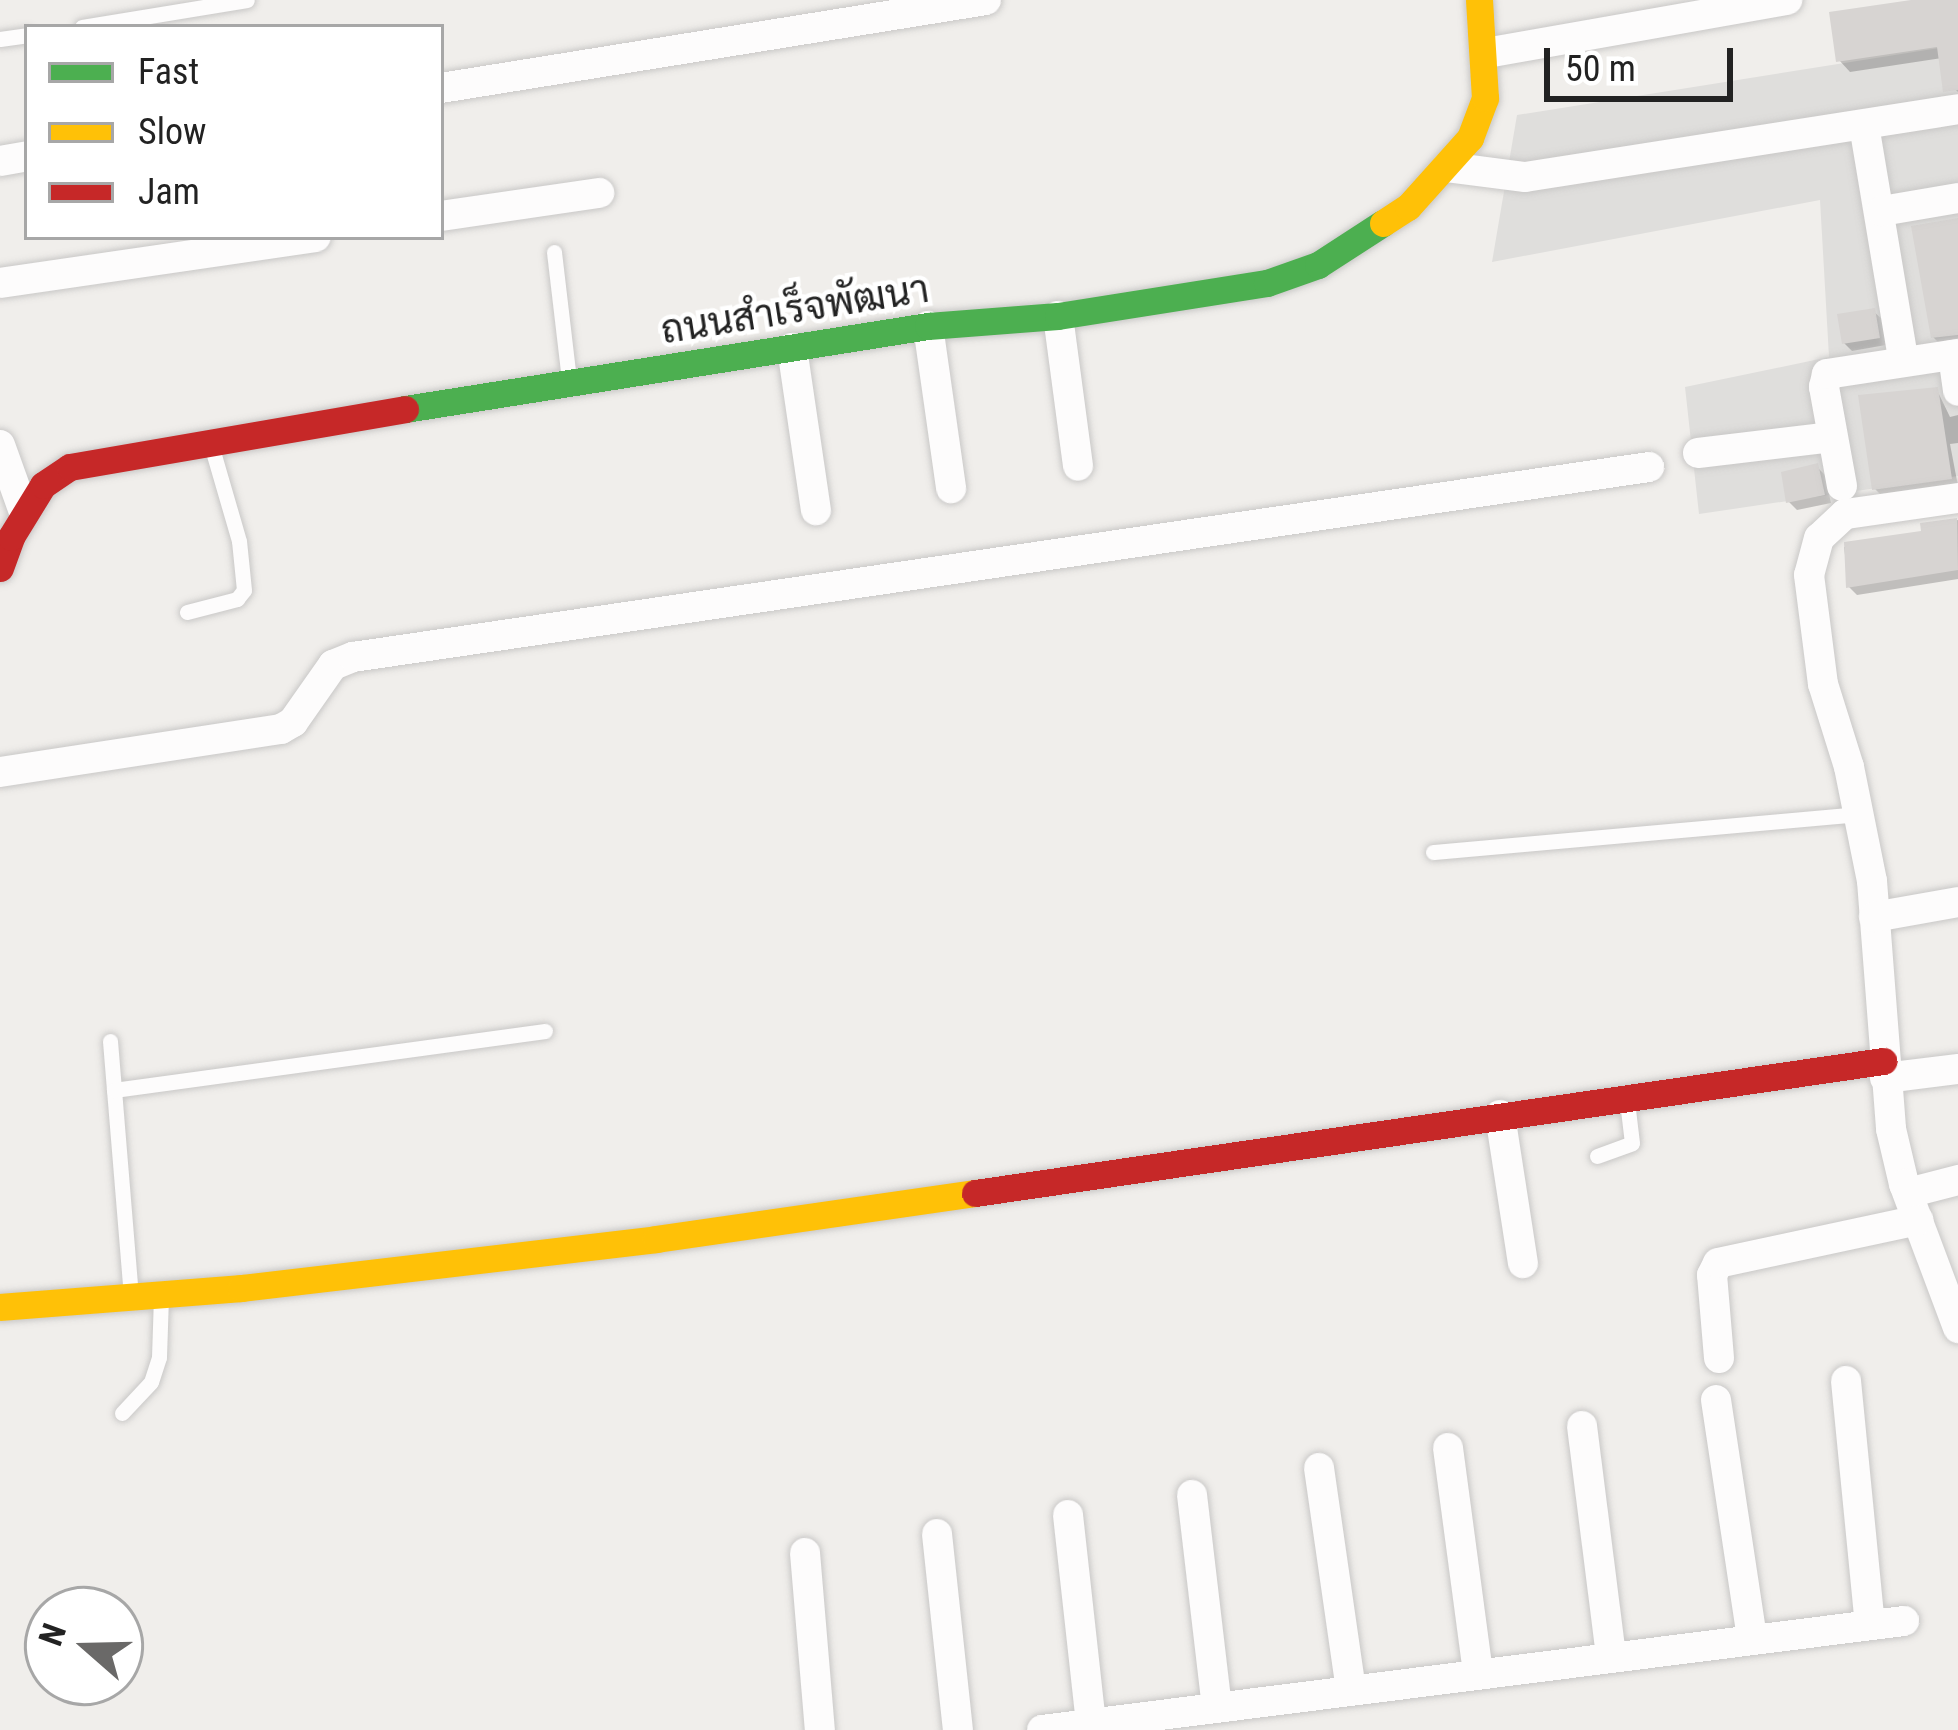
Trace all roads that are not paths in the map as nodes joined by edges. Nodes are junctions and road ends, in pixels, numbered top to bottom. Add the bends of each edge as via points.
1 (247, 0) edge
2 (986, 0) edge
3 (1479, 0) edge
4 (1787, 0) edge
5 (100, 24) edge
6 (1486, 53) junction
7 (444, 88) edge
8 (1958, 109) edge
9 (1864, 125) junction
10 (1447, 167) junction
11 (599, 193) dead end
12 (1958, 198) edge
13 (1882, 211) junction
14 (444, 216) edge
15 (296, 240) edge
16 (554, 252) dead end
17 (0, 284) edge
18 (1058, 316) junction
19 (928, 326) junction
20 (792, 348) junction
21 (1955, 355) edge
22 (1903, 359) junction
23 (570, 385) junction
24 (1958, 391) edge
25 (1832, 437) junction
26 (209, 438) junction
27 (0, 445) edge
28 (1698, 453) dead end
29 (1078, 466) dead end
30 (1649, 467) dead end
31 (1842, 486) dead end
32 (951, 488) dead end
33 (1958, 499) edge
34 (816, 510) dead end
35 (24, 512) junction
36 (0, 568) edge
37 (187, 612) dead end
38 (0, 772) edge
39 (1860, 814) junction
40 (1433, 852) dead end
41 (1958, 902) edge
42 (1874, 917) junction
43 (545, 1030) dead end
44 (110, 1040) dead end
45 (1958, 1069) edge
46 (1884, 1070) junction
47 (114, 1090) junction
48 (1626, 1095) junction
49 (1500, 1115) junction
50 (1597, 1156) dead end
51 (1958, 1180) edge
52 (1913, 1206) junction
53 (1523, 1263) dead end
54 (1950, 1287) edge
55 (161, 1296) junction
56 (131, 1297) junction
57 (0, 1307) edge
58 (1958, 1328) edge
59 (1719, 1358) dead end
60 (1846, 1382) dead end
61 (1716, 1400) dead end
62 (122, 1413) dead end
63 (1582, 1426) dead end
64 (1448, 1448) dead end
65 (1319, 1468) dead end
66 (1192, 1495) dead end
67 (1069, 1515) dead end
68 (937, 1534) dead end
69 (805, 1553) dead end
70 (1904, 1622) dead end
71 (1870, 1625) junction
72 (1752, 1636) junction
73 (1611, 1655) junction
74 (1478, 1673) junction
75 (1351, 1689) junction
76 (1217, 1706) junction
77 (1091, 1724) junction
78 (820, 1730) edge
79 (958, 1730) edge
80 (1042, 1730) edge

1 - 5 lane
2 - 7 street
3 - 6 street, ถนนสำเร็จพัฒนา
4 - 6 street
6 - 10 street, ถนนสำเร็จพัฒนา via 1485,98 1470,138
8 - 9 street
9 - 10 street via 1525,177
9 - 13 street
10 - 18 street, ถนนสำเร็จพัฒนา via 1408,207 1318,265 1268,283
11 - 14 street
12 - 13 street
13 - 22 street
15 - 17 street
16 - 23 lane
18 - 19 street, ถนนสำเร็จพัฒนา
18 - 29 street
19 - 20 street, ถนนสำเร็จพัฒนา
19 - 32 street
20 - 23 street, ถนนสำเร็จพัฒนา
20 - 34 street
21 - 22 street
21 - 24 street
22 - 25 street via 1827,374
23 - 26 street, ถนนสำเร็จพัฒนา
25 - 28 street
25 - 31 street
26 - 35 street, ถนนสำเร็จพัฒนา via 70,467 43,485
26 - 37 lane via 246,574 237,599
27 - 35 street
30 - 38 street via 353,657 333,664 281,729
33 - 39 street via 1845,514 1813,552 1809,602 1823,684
35 - 36 street, ถนนสำเร็จพัฒนา
39 - 40 lane
39 - 42 street
41 - 42 street
42 - 46 street
43 - 47 lane
44 - 47 lane
45 - 46 street
46 - 48 street
46 - 52 street
47 - 56 lane
48 - 49 street
48 - 50 lane via 1632,1143
49 - 53 street
49 - 55 street via 656,1238
51 - 52 street
52 - 54 street
52 - 59 street via 1718,1263 1712,1275
54 - 58 street
55 - 56 street
55 - 62 lane via 151,1382
56 - 57 street
60 - 71 street
61 - 72 street
63 - 73 street
64 - 74 street
65 - 75 street
66 - 76 street
67 - 77 street
68 - 79 street
69 - 78 street
70 - 71 street
71 - 72 street
72 - 73 street
73 - 74 street
74 - 75 street
75 - 76 street
76 - 77 street
77 - 80 street

